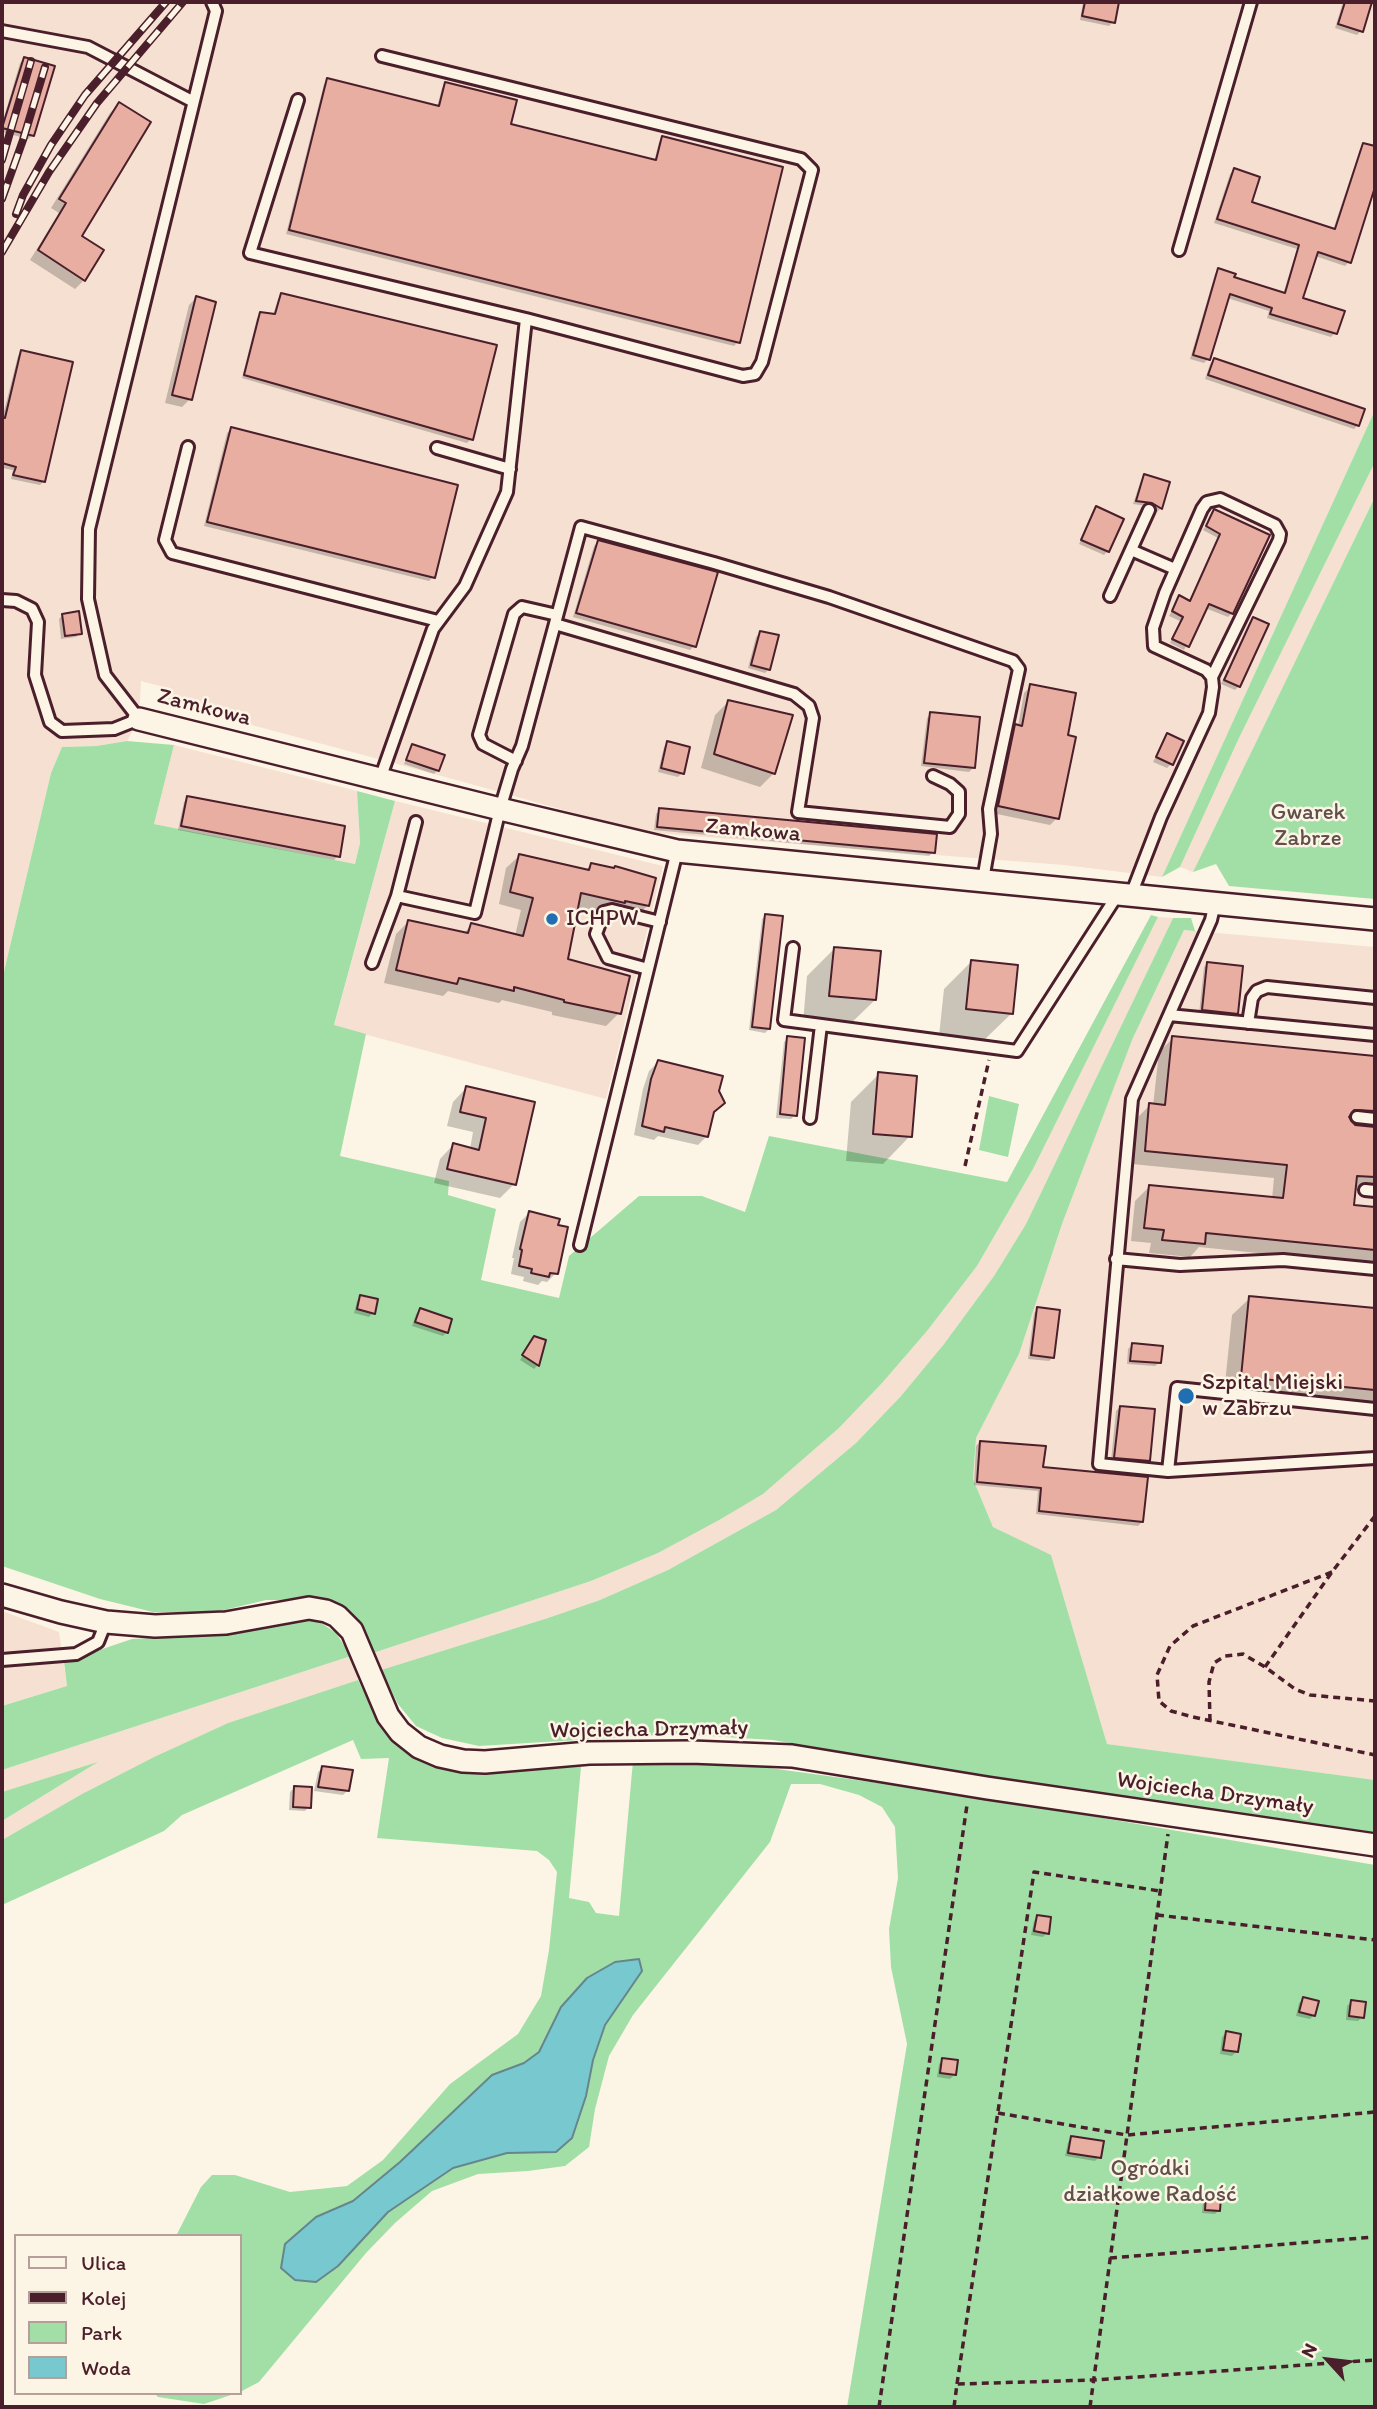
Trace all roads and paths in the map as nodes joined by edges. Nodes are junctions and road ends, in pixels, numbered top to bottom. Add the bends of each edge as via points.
1 (1251, 2) edge
2 (217, 5) edge
3 (2, 31) edge
4 (382, 56) dead end
5 (298, 100) dead end
6 (192, 101) junction
7 (1179, 250) dead end
8 (526, 319) junction
9 (188, 447) dead end
10 (437, 448) dead end
11 (510, 469) junction
12 (1149, 510) dead end
13 (1131, 550) junction
14 (1175, 569) junction
15 (1110, 596) dead end
16 (2, 600) edge
17 (556, 620) junction
18 (438, 621) junction
19 (1212, 677) junction
20 (139, 719) junction
21 (516, 761) junction
22 (933, 776) dead end
23 (380, 779) junction
24 (500, 810) junction
25 (416, 822) dead end
26 (677, 850) junction
27 (983, 880) junction
28 (1125, 895) junction
29 (397, 896) junction
30 (1215, 903) junction
31 (1375, 919) edge
32 (660, 922) junction
33 (793, 948) dead end
34 (372, 963) dead end
35 (648, 969) junction
36 (1375, 998) edge
37 (1168, 1015) junction
38 (1248, 1023) junction
39 (821, 1025) junction
40 (1375, 1035) edge
41 (992, 1048) junction
42 (1357, 1117) dead end
43 (810, 1118) dead end
44 (1375, 1119) edge
45 (965, 1166) dead end
46 (580, 1245) dead end
47 (1116, 1259) junction
48 (1375, 1269) edge
49 (1375, 1409) edge
50 (1375, 1458) edge
51 (1168, 1471) junction
52 (1375, 1516) edge
53 (1332, 1572) junction
54 (2, 1595) edge
55 (106, 1622) junction
56 (2, 1660) edge
57 (1265, 1667) junction
58 (1375, 1701) edge
59 (1210, 1721) junction
60 (1375, 1755) edge
61 (970, 1785) junction
62 (1171, 1814) junction
63 (1375, 1844) edge
64 (1160, 1891) junction
65 (1157, 1915) junction
66 (1375, 1940) edge
67 (1375, 2112) edge
68 (998, 2113) junction
69 (1127, 2135) junction
70 (1375, 2237) edge
71 (1110, 2258) junction
72 (1375, 2360) edge
73 (1094, 2380) junction
74 (957, 2384) junction
75 (879, 2407) edge
76 (954, 2407) edge
77 (1090, 2407) edge

1 - 7 lane
2 - 6 lane
3 - 6 lane via 88,47
4 - 8 lane via 802,159 812,170 762,362 755,374 743,376
5 - 8 lane via 250,254
6 - 20 lane via 89,530 88,600 105,675
8 - 11 lane
9 - 18 lane via 164,540 172,553
10 - 11 lane
11 - 18 lane via 507,492 465,586
12 - 13 lane
13 - 14 lane
13 - 15 lane
14 - 19 lane via 1153,628 1154,646
14 - 19 lane via 1202,509 1213,499 1279,528 1279,540
16 - 20 lane via 32,609 38,622 35,675 50,722 62,731 114,729
17 - 21 lane
17 - 21 lane via 522,607 514,614 479,735 483,744
17 - 22 lane via 794,694 809,706 813,718 798,812 950,827 959,814 958,792
17 - 27 lane via 581,527 830,597 1013,661 1019,669 989,809 991,834
18 - 23 lane
19 - 28 lane via 1209,713
20 - 23 street, Zamkowa
21 - 24 lane
23 - 24 street, Zamkowa
24 - 26 street, Zamkowa
24 - 29 lane via 475,914
25 - 29 lane
26 - 27 street, Zamkowa
26 - 32 lane
27 - 28 street, Zamkowa
28 - 30 street, Zamkowa
28 - 41 lane via 1017,1051
29 - 34 lane
30 - 31 street, Zamkowa
30 - 37 lane via 1212,920
32 - 35 lane
32 - 35 lane via 612,910 604,912 596,934 608,958
33 - 39 lane via 784,1020
35 - 46 lane
36 - 38 lane via 1267,987 1252,998
37 - 38 lane
37 - 47 lane via 1132,1099
38 - 40 lane
39 - 41 lane
39 - 43 lane
41 - 45 path
42 - 44 lane
47 - 48 lane via 1180,1265 1283,1260
47 - 51 lane via 1099,1464
49 - 51 lane via 1177,1388
50 - 51 lane
52 - 53 path
53 - 57 path
53 - 59 path via 1193,1626 1170,1646 1157,1675 1159,1701 1171,1711
54 - 55 street, Wojciecha Drzymały
55 - 56 lane via 98,1642 76,1654
55 - 61 street, Wojciecha Drzymały via 191,1625 309,1608 326,1611 352,1631 388,1716 400,1732 440,1756 463,1761 602,1753 792,1756
57 - 58 path via 1310,1695
57 - 59 path via 1242,1654 1214,1663 1209,1682
59 - 60 path
61 - 62 street, Wojciecha Drzymały
61 - 75 path
62 - 63 street, Wojciecha Drzymały
62 - 64 path
64 - 65 path
64 - 68 path via 1034,1872
65 - 66 path
65 - 69 path
67 - 69 path
68 - 69 path
68 - 74 path
69 - 71 path
70 - 71 path
71 - 73 path
72 - 73 path
73 - 74 path
73 - 77 path
74 - 76 path

